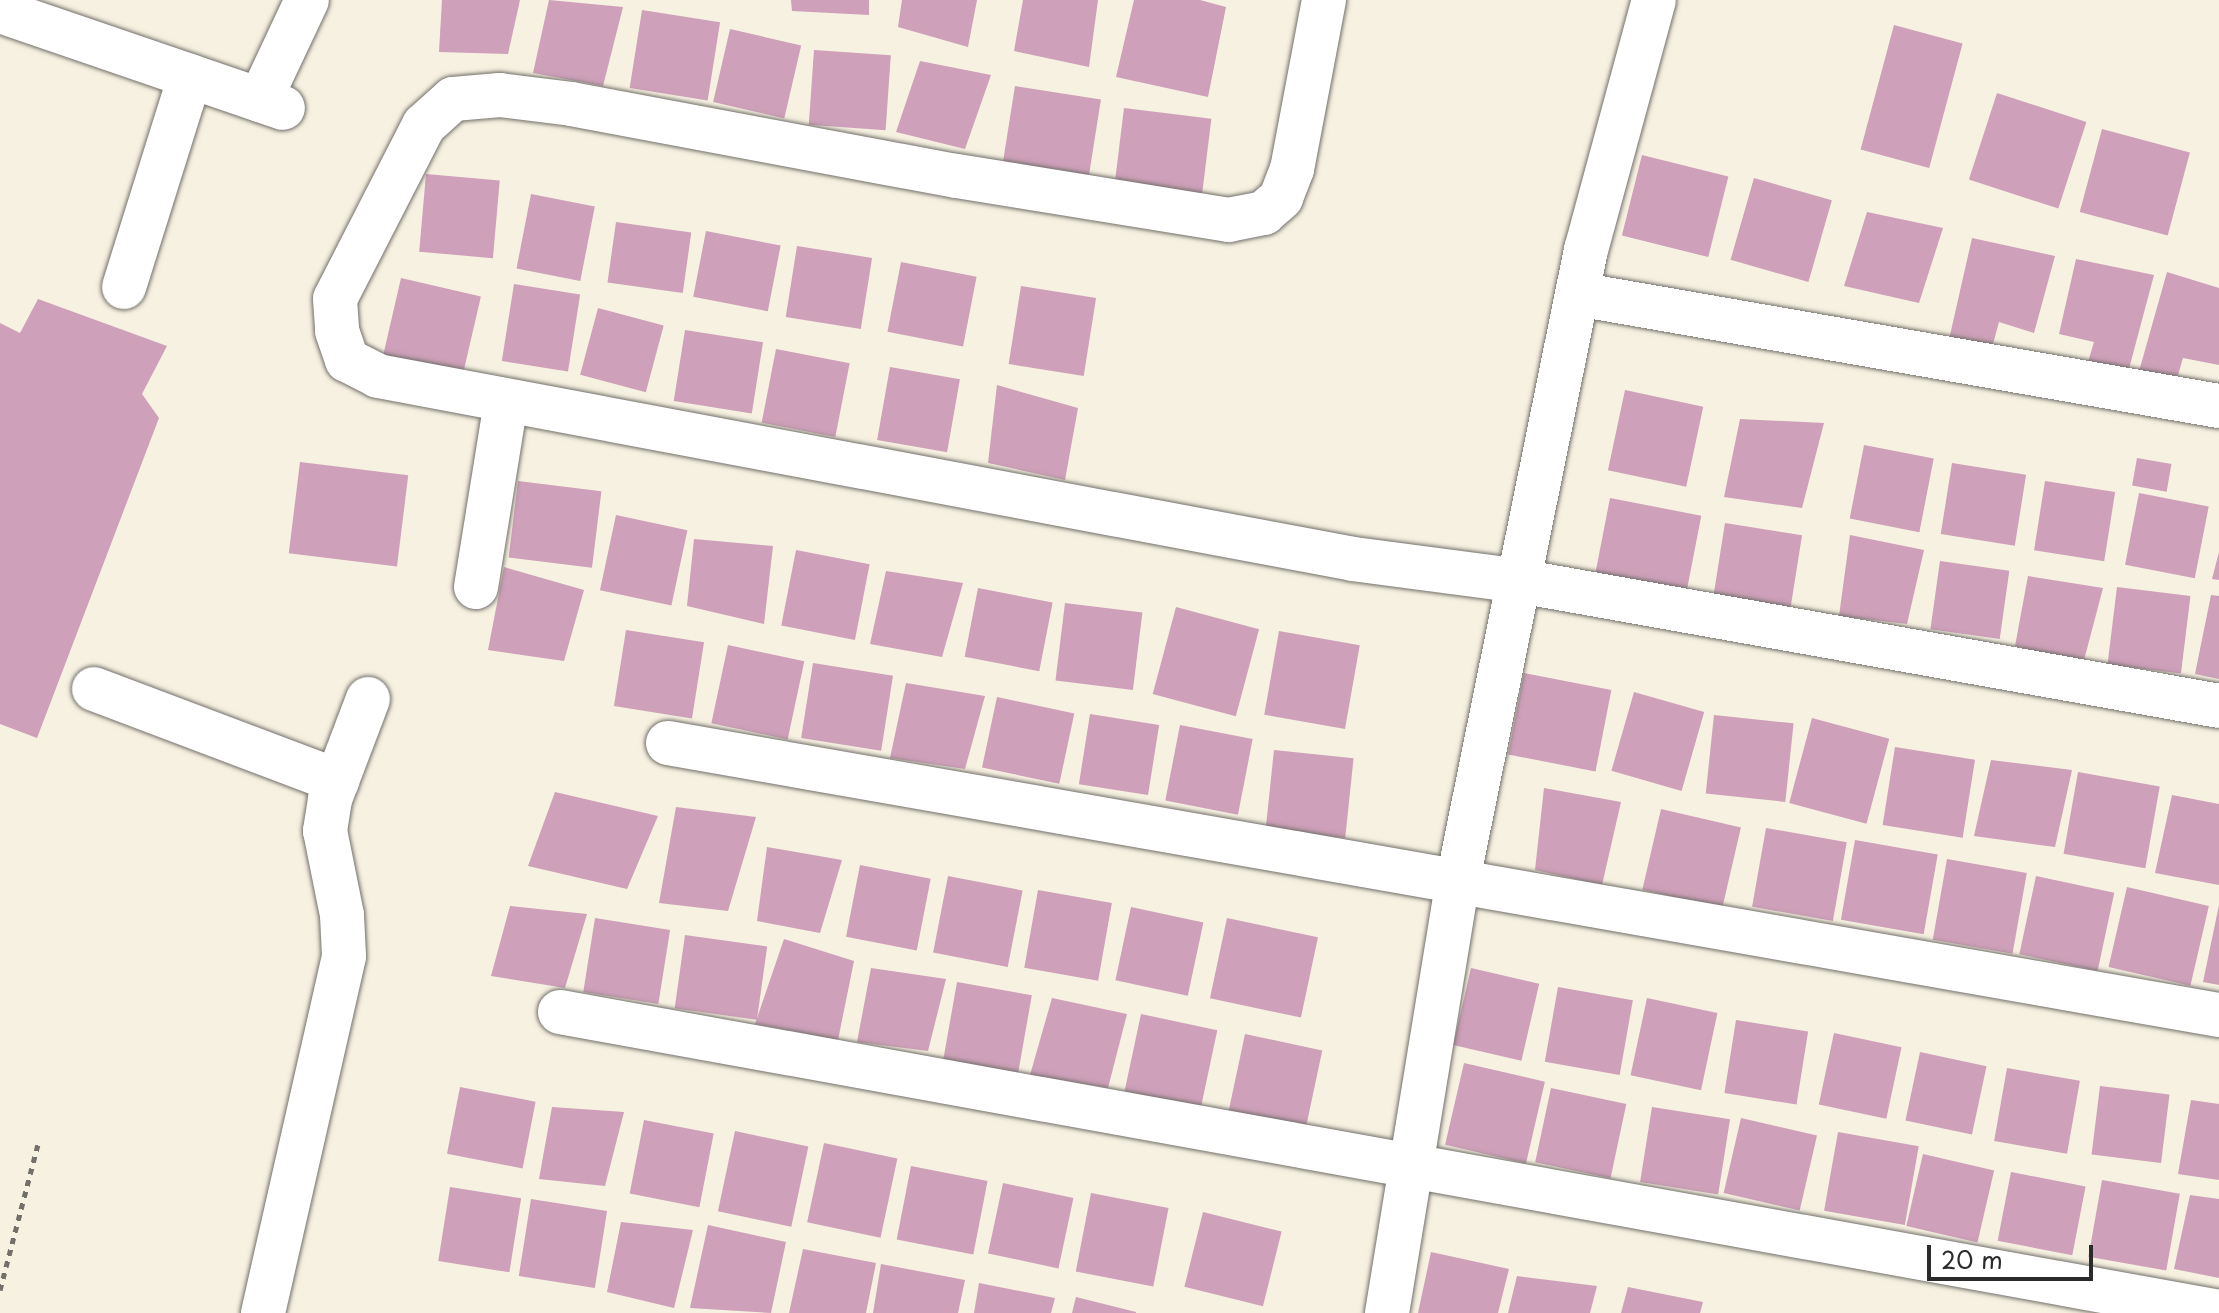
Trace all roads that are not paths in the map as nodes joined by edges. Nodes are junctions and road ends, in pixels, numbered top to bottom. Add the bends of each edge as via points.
1 (307, 0) edge
2 (1324, 0) edge
3 (1654, 0) edge
4 (0, 11) edge
5 (190, 76) junction
6 (124, 287) dead end
7 (1577, 294) junction
8 (506, 401) junction
9 (2219, 406) edge
10 (1519, 581) junction
11 (476, 587) dead end
12 (94, 689) dead end
13 (368, 699) dead end
14 (2219, 706) edge
15 (668, 743) dead end
16 (337, 781) junction
17 (1458, 880) junction
18 (560, 1012) dead end
19 (2219, 1015) edge
20 (1414, 1165) junction
21 (2219, 1312) edge
22 (263, 1313) edge
23 (1387, 1313) edge

1 - 5 street via 272,104
2 - 8 street via 1292,169 1281,198 1264,213 1229,220 956,176 572,104 500,95 453,99 424,125 335,299 337,331 347,360 378,376
3 - 7 street
4 - 5 street
5 - 6 street
7 - 9 street
7 - 10 street
8 - 10 street via 1353,559
8 - 11 street
10 - 14 street
10 - 17 street
12 - 16 street
13 - 16 street
15 - 17 street
16 - 22 street via 325,831 342,915 344,956
17 - 19 street
17 - 20 street
18 - 20 street
20 - 21 street
20 - 23 street

